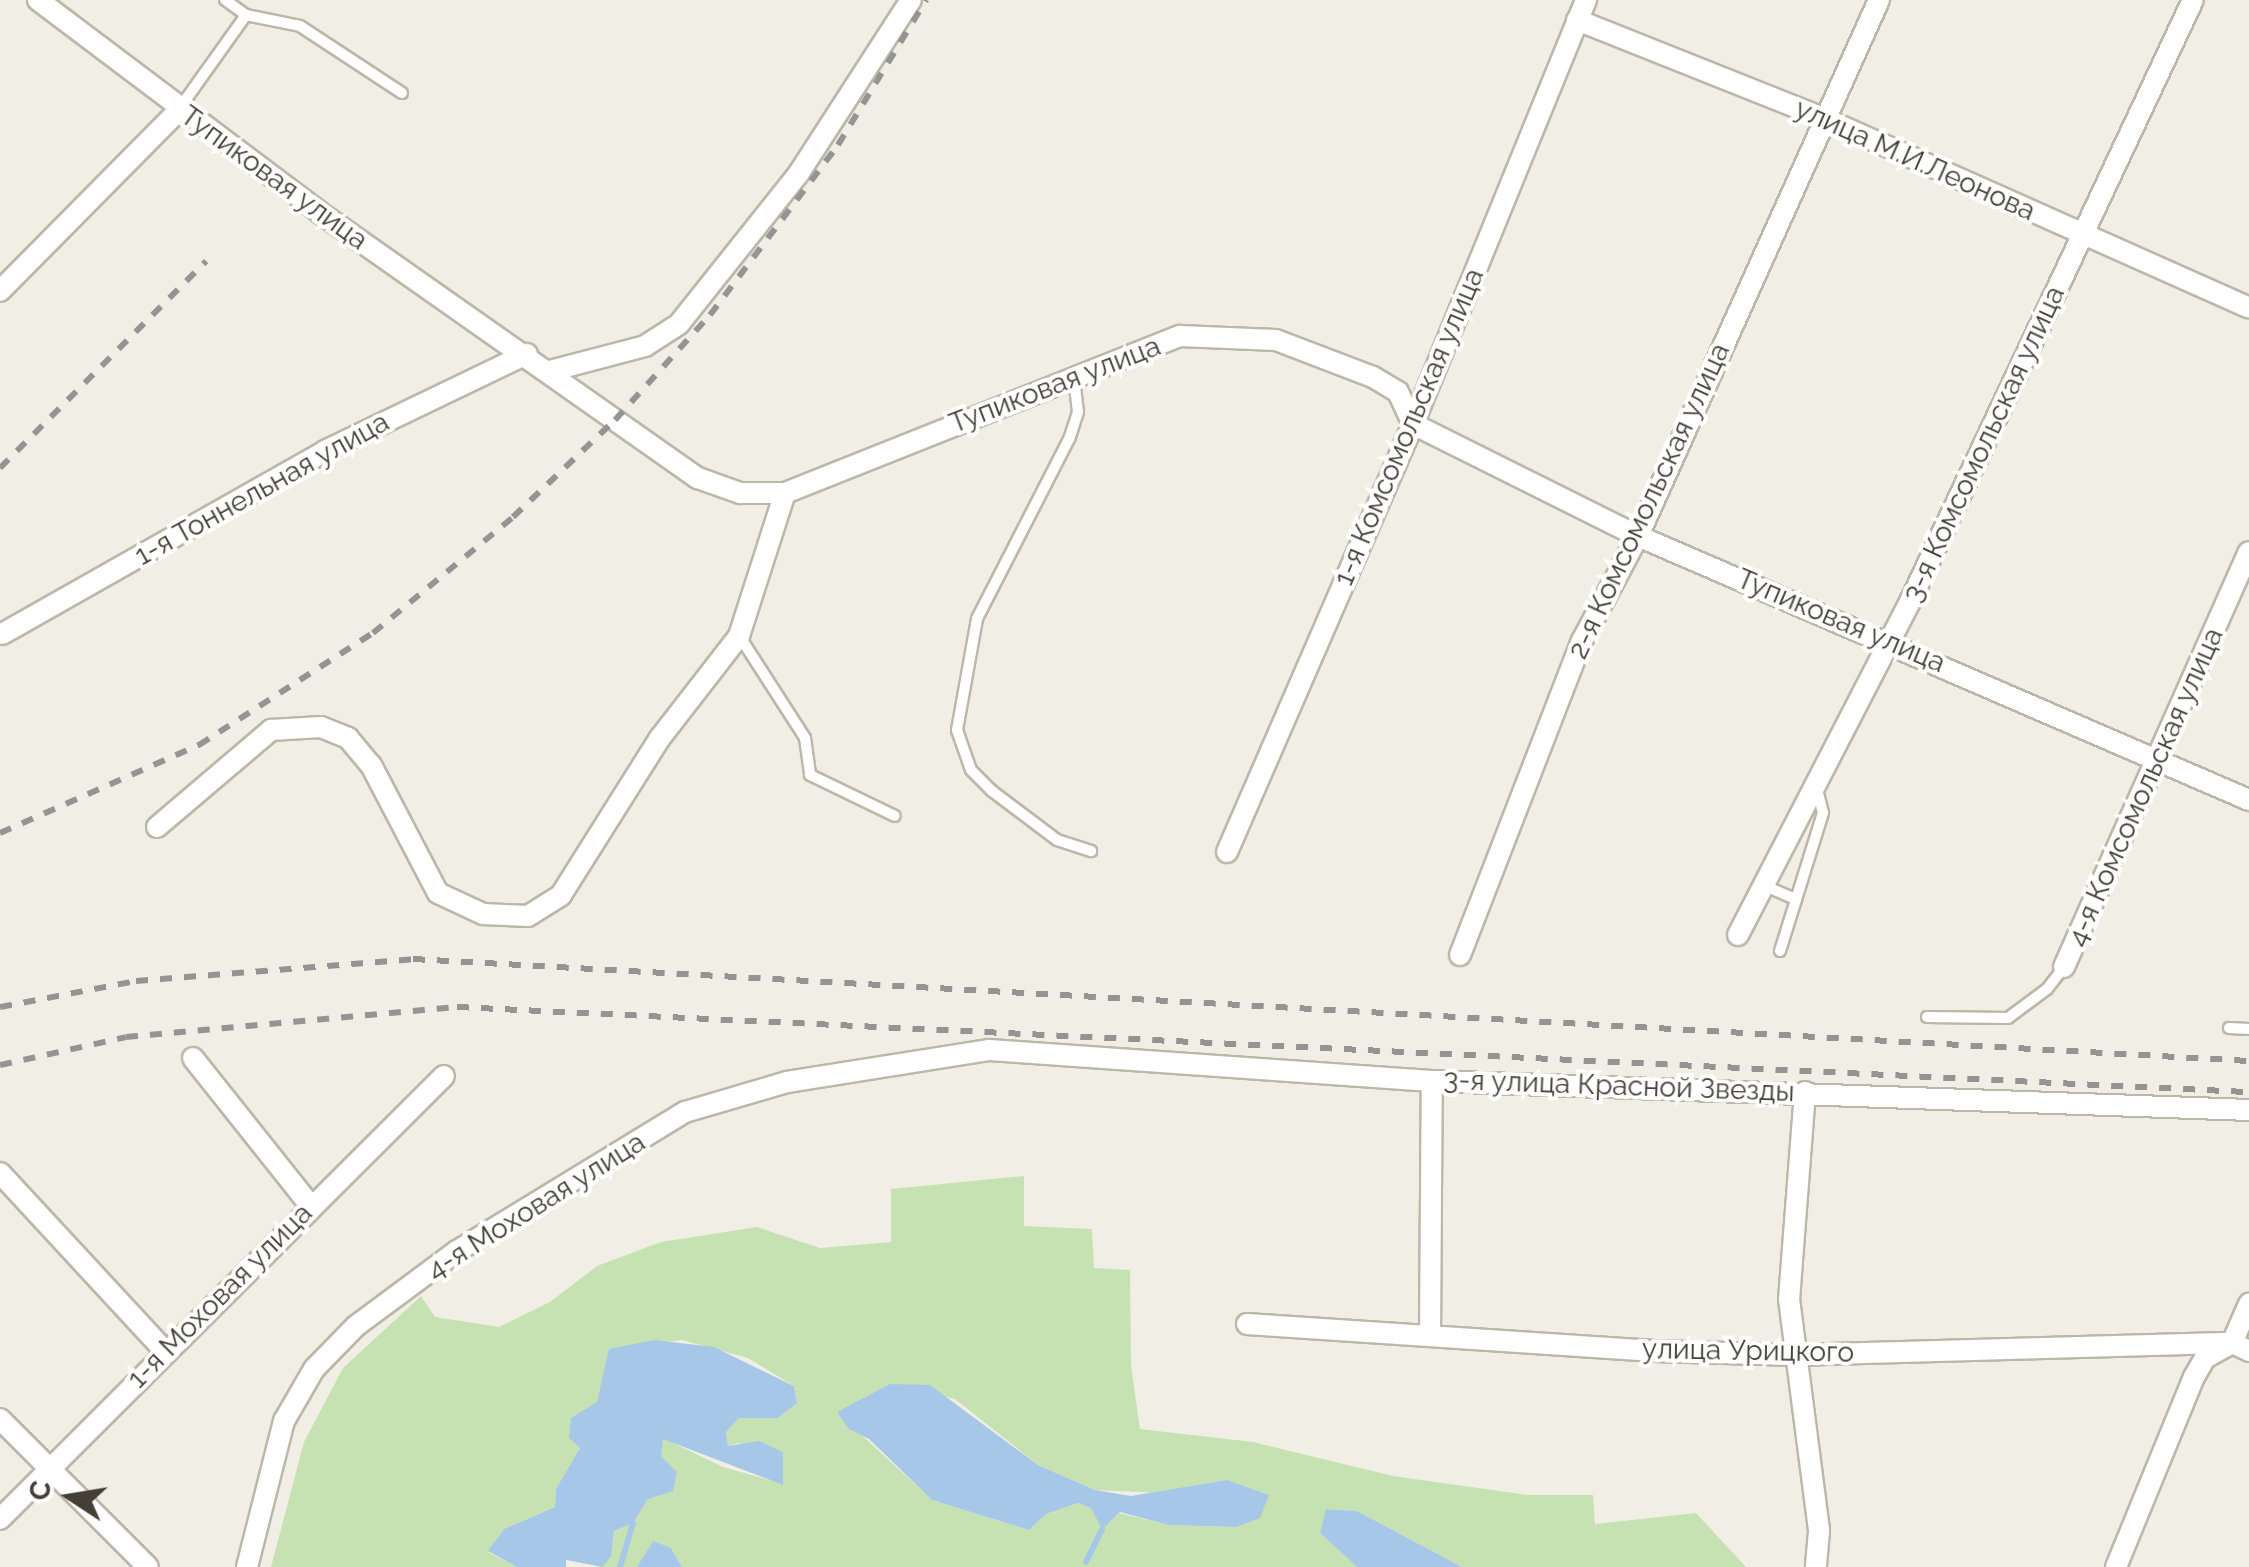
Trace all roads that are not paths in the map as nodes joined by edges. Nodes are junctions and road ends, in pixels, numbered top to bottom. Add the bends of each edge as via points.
1 (38, 0) edge
2 (224, 0) edge
3 (911, 0) edge
4 (1586, 0) edge
5 (1879, 0) edge
6 (2193, 0) edge
7 (246, 15) junction
8 (1577, 20) junction
9 (402, 93) dead end
10 (179, 110) junction
11 (1823, 118) junction
12 (2083, 234) junction
13 (0, 291) edge
14 (2249, 308) edge
15 (527, 354) junction
16 (550, 370) junction
17 (1074, 378) junction
18 (1413, 424) junction
19 (785, 493) junction
20 (1638, 536) junction
21 (2249, 552) edge
22 (2, 634) edge
23 (740, 636) junction
24 (1888, 640) junction
25 (2160, 759) junction
26 (1816, 787) junction
27 (2249, 800) edge
28 (895, 816) dead end
29 (158, 827) dead end
30 (1091, 852) dead end
31 (1227, 852) dead end
32 (1762, 885) junction
33 (1796, 899) junction
34 (1738, 935) dead end
35 (1780, 951) dead end
36 (1460, 954) dead end
37 (2064, 966) joint
38 (1927, 1017) dead end
39 (2229, 1028) dead end
40 (2249, 1029) edge
41 (989, 1050) joint
42 (193, 1058) dead end
43 (444, 1076) dead end
44 (1432, 1080) junction
45 (1805, 1092) junction
46 (2249, 1110) edge
47 (0, 1173) edge
48 (310, 1205) junction
49 (2249, 1304) edge
50 (1246, 1324) dead end
51 (1430, 1336) junction
52 (2240, 1347) edge
53 (166, 1352) junction
54 (1794, 1354) junction
55 (0, 1419) edge
56 (49, 1467) junction
57 (0, 1519) edge
58 (148, 1567) edge
59 (248, 1567) edge
60 (1816, 1567) edge
61 (2116, 1567) edge

1 - 10 street, Тупиковая улица
2 - 7 lane
3 - 16 street via 798,174 679,324 645,346
4 - 8 street, 1-я Комсомольская улица
5 - 11 street, 2-я Комсомольская улица
6 - 12 street, 3-я Комсомольская улица
7 - 9 lane via 300,26
7 - 10 lane
8 - 11 street, улица М.И.Леонова
8 - 18 street, 1-я Комсомольская улица
10 - 13 street
10 - 15 street, Тупиковая улица
11 - 12 street, улица М.И.Леонова
11 - 20 street, 2-я Комсомольская улица
12 - 14 street, улица М.И.Леонова
12 - 24 street, 3-я Комсомольская улица
15 - 16 street, Тупиковая улица
15 - 22 street, 1-я Тоннельная улица via 325,451
16 - 19 street, Тупиковая улица via 698,478 740,493
17 - 18 street, Тупиковая улица via 1180,336 1276,340 1374,377 1398,392
17 - 19 street, Тупиковая улица
17 - 30 lane via 1078,412 1070,438 977,620 957,730 970,770 992,791 1057,840
18 - 20 street, Тупиковая улица
18 - 31 street, 1-я Комсомольская улица
19 - 23 street
20 - 24 street, Тупиковая улица
20 - 36 street, 2-я Комсомольская улица via 1568,673
21 - 25 street, 4-я Комсомольская улица
23 - 28 lane via 805,738 810,774
23 - 29 street via 660,738 561,894 528,916 510,919 450,904 371,765 348,738 320,728 271,730
24 - 25 street, Тупиковая улица
24 - 26 street, 3-я Комсомольская улица
25 - 27 street, Тупиковая улица
25 - 37 street, 4-я Комсомольская улица
26 - 32 street, 3-я Комсомольская улица
26 - 33 lane via 1823,813
32 - 33 lane
32 - 34 street, 3-я Комсомольская улица
33 - 35 lane
37 - 38 lane via 2047,990 2008,1018
39 - 40 lane
41 - 44 street, 3-я улица Красной Звезды
41 - 59 street, 4-я Моховая улица via 787,1082 685,1112 457,1251 356,1326 314,1369 284,1421
42 - 48 street
43 - 48 street, 1-я Моховая улица
44 - 45 street, 3-я улица Красной Звезды
44 - 51 street
45 - 46 street, 3-я улица Красной Звезды
45 - 54 street via 1789,1299
47 - 53 street
48 - 53 street, 1-я Моховая улица
49 - 52 street
50 - 51 street, улица Урицкого
51 - 54 street, улица Урицкого
52 - 54 street, улица Урицкого
52 - 61 street via 2205,1358 2194,1377
53 - 56 street, 1-я Моховая улица
54 - 60 street via 1819,1532
55 - 56 street
56 - 57 street, 1-я Моховая улица
56 - 58 street

